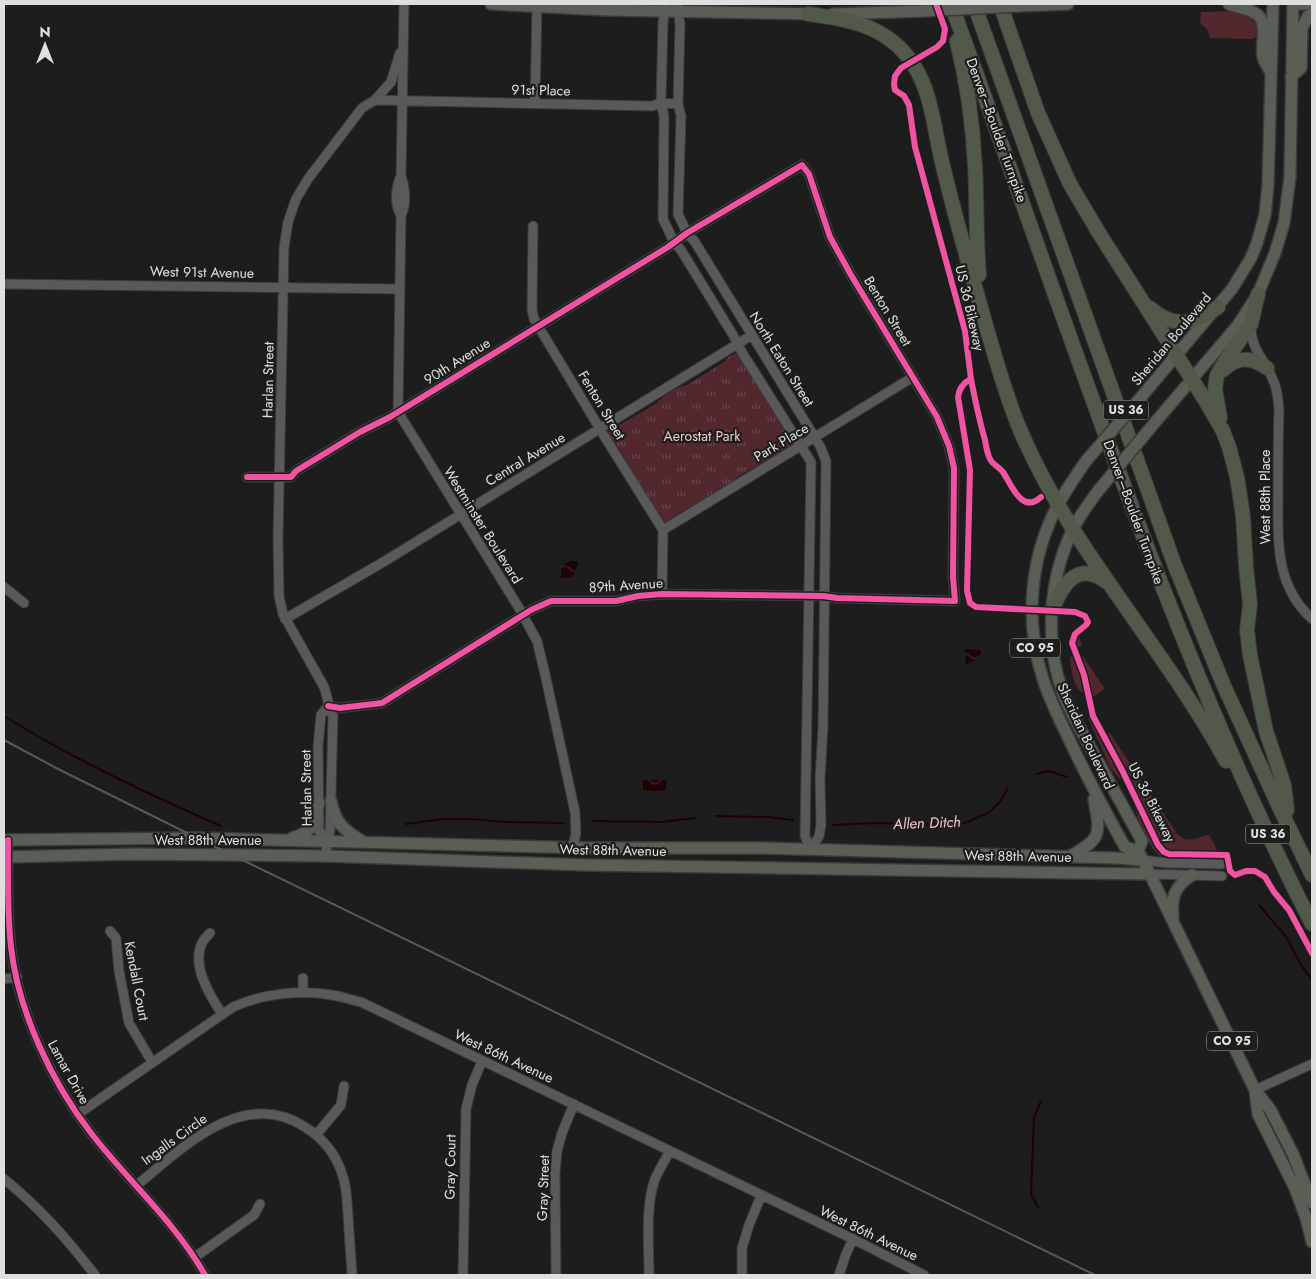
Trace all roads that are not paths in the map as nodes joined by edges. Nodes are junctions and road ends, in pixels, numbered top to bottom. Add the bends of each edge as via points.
1 (404, 4) edge
2 (490, 4) edge
3 (947, 4) edge
4 (951, 4) edge
5 (960, 4) edge
6 (974, 4) edge
7 (982, 4) edge
8 (1000, 4) edge
9 (1068, 4) edge
10 (1229, 4) edge
11 (1273, 4) edge
12 (1293, 4) edge
13 (1312, 4) edge
14 (537, 6) junction
15 (671, 7) edge
16 (808, 14) junction
17 (1312, 14) edge
18 (403, 41) junction
19 (1270, 72) junction
20 (1291, 77) junction
21 (375, 100) junction
22 (402, 101) junction
23 (661, 103) junction
24 (535, 104) junction
25 (678, 104) junction
26 (533, 226) dead end
27 (687, 233) junction
28 (674, 242) junction
29 (4, 284) edge
30 (283, 286) junction
31 (400, 289) junction
32 (1258, 294) junction
33 (1146, 304) junction
34 (1218, 307) junction
35 (1251, 324) junction
36 (538, 326) junction
37 (752, 335) junction
38 (990, 341) junction
39 (738, 344) junction
40 (1177, 355) junction
41 (1267, 368) junction
42 (1217, 375) junction
43 (913, 377) junction
44 (1192, 380) junction
45 (398, 412) junction
46 (600, 429) junction
47 (1223, 431) junction
48 (814, 438) junction
49 (800, 446) junction
50 (246, 477) dead end
51 (279, 478) junction
52 (1058, 503) junction
53 (460, 515) junction
54 (663, 530) junction
55 (1073, 530) junction
56 (4, 586) edge
57 (1114, 589) junction
58 (662, 594) junction
59 (808, 596) junction
60 (823, 596) junction
61 (955, 601) joint
62 (24, 603) dead end
63 (1053, 608) junction
64 (523, 616) junction
65 (286, 619) junction
66 (1312, 619) edge
67 (328, 706) junction
68 (319, 732) junction
69 (331, 788) junction
70 (1092, 789) junction
71 (1247, 789) junction
72 (331, 801) junction
73 (319, 803) junction
74 (1287, 810) junction
75 (287, 839) junction
76 (6, 840) edge
77 (327, 840) junction
78 (363, 842) junction
79 (573, 847) junction
80 (811, 850) junction
81 (6, 856) edge
82 (326, 856) junction
83 (1140, 856) junction
84 (1069, 857) junction
85 (1312, 862) edge
86 (1222, 864) dead end
87 (1149, 874) junction
88 (1192, 875) junction
89 (1312, 875) edge
90 (1222, 876) dead end
91 (1312, 905) edge
92 (1173, 924) junction
93 (1312, 924) edge
94 (110, 931) dead end
95 (210, 933) dead end
96 (17, 976) junction
97 (303, 978) dead end
98 (4, 979) edge
99 (303, 994) junction
100 (222, 1014) junction
101 (482, 1061) junction
102 (152, 1062) junction
103 (1312, 1064) edge
104 (344, 1086) dead end
105 (1255, 1090) junction
106 (574, 1104) junction
107 (78, 1114) junction
108 (316, 1134) junction
109 (670, 1151) junction
110 (4, 1179) edge
111 (136, 1186) junction
112 (761, 1196) junction
113 (1312, 1203) edge
114 (260, 1204) dead end
115 (854, 1240) junction
116 (1312, 1242) edge
117 (194, 1257) junction
118 (95, 1275) edge
119 (204, 1275) edge
120 (352, 1275) edge
121 (463, 1275) edge
122 (556, 1275) edge
123 (649, 1275) edge
124 (742, 1275) edge
125 (839, 1275) edge
126 (924, 1275) edge

1 - 18 street
2 - 14 main road
3 - 38 highway via 970,105 976,168 978,271
4 - 71 highway, Denver–Boulder Turnpike / US 36 via 1149,553
5 - 91 highway via 1159,560 1242,758
6 - 89 highway via 1178,573 1240,720
7 - 74 highway, Denver–Boulder Turnpike / US 36 via 1170,530 1219,654
8 - 33 highway via 1038,113 1059,161 1090,217
9 - 16 main road, bridge
10 - 19 main road via 1258,14 1264,33 1263,58
11 - 19 main road, Sheridan Boulevard
12 - 13 main road
12 - 20 main road, Sheridan Boulevard
14 - 15 main road
14 - 24 street
15 - 16 main road
15 - 23 street, North Eaton Street via 664,22
15 - 25 street, North Eaton Street via 680,24
16 - 38 highway via 874,29 901,49 920,76
17 - 20 main road via 1302,28 1301,68
18 - 21 street, Harlan Street via 391,82
18 - 22 street
19 - 34 main road, Sheridan Boulevard via 1265,215 1250,258
20 - 32 main road, Sheridan Boulevard via 1291,160 1287,208 1276,253
21 - 22 street
21 - 30 street, Harlan Street via 362,108 319,162 296,199 284,248
22 - 24 street, 91st Place
22 - 31 street via 401,176 397,184 397,210 401,215
23 - 24 street, 91st Place via 653,106
23 - 25 street, 91st Place
23 - 28 street, North Eaton Street via 664,116 662,213
25 - 27 street, North Eaton Street via 678,214
26 - 36 street, Fenton Street via 532,310
27 - 28 street, 90th Avenue
27 - 37 street, North Eaton Street
27 - 43 street, Benton Street via 802,165 809,174 830,236
28 - 36 street, 90th Avenue
28 - 39 street, North Eaton Street
29 - 30 street, West 91st Avenue
30 - 31 street, West 91st Avenue
30 - 51 street, Harlan Street
31 - 45 street
32 - 35 highway
32 - 44 main road, Sheridan Boulevard via 1238,325
33 - 34 highway via 1164,318 1180,322 1197,320
33 - 40 highway
34 - 40 main road, Sheridan Boulevard
35 - 41 street, West 88th Place via 1253,344
35 - 42 highway
36 - 45 street, 90th Avenue
36 - 46 street, Fenton Street
37 - 39 street, Central Avenue
37 - 48 street, North Eaton Street
38 - 52 highway via 1018,426
39 - 46 street, Central Avenue
39 - 49 street, North Eaton Street
40 - 44 highway
40 - 52 main road, Sheridan Boulevard / CO 95, bridge via 1086,461
41 - 42 highway via 1255,361 1242,359 1229,364
41 - 66 street, West 88th Place via 1278,399 1277,536 1280,558 1289,589
42 - 47 highway via 1216,399
43 - 48 street, Park Place
43 - 61 street, Benton Street via 950,446 954,468
44 - 47 highway
44 - 55 main road, Sheridan Boulevard / CO 95, bridge via 1098,491
45 - 51 street, 90th Avenue via 360,432 291,477
45 - 53 street, Westminster Boulevard
46 - 53 street, Central Avenue
46 - 54 street, Fenton Street
47 - 74 highway via 1237,477 1244,516 1250,655 1266,731 1284,786
48 - 49 street, Park Place
48 - 60 street, North Eaton Street via 824,453 827,466
49 - 54 street, Park Place
49 - 59 street, North Eaton Street via 811,467
50 - 51 street, 90th Avenue
51 - 65 street, Harlan Street via 279,596
52 - 55 highway
52 - 70 main road, Sheridan Boulevard / CO 95 via 1036,568 1032,599 1034,636 1048,693
53 - 64 street, Westminster Boulevard
53 - 65 street, Central Avenue
54 - 58 street
55 - 57 highway
55 - 63 main road, Sheridan Boulevard / CO 95 via 1060,564
56 - 62 street
57 - 63 highway via 1095,575 1075,575 1064,585
57 - 71 highway via 1172,672 1234,774
58 - 59 street, 89th Avenue
58 - 64 street, 89th Avenue via 616,601 551,601
59 - 60 street, 89th Avenue
59 - 80 street, North Eaton Street via 805,836
60 - 61 street, 89th Avenue
60 - 80 street, North Eaton Street via 822,824
63 - 83 main road, Sheridan Boulevard / CO 95 via 1054,655 1063,694 1142,841
64 - 67 street, 89th Avenue via 382,703 340,708
64 - 79 street, Westminster Boulevard via 537,641 559,734 574,812 576,833
65 - 67 street, Harlan Street via 327,693
67 - 68 street, Harlan Street via 321,715
67 - 69 street, Harlan Street via 333,716
68 - 69 street via 327,746
68 - 73 street, Harlan Street
69 - 72 street, Harlan Street
70 - 83 main road, Sheridan Boulevard / CO 95 via 1124,847
70 - 84 main road via 1098,833 1092,844
71 - 93 highway, Denver–Boulder Turnpike / US 36
72 - 77 street, Harlan Street
72 - 78 main road via 334,815 343,829
73 - 75 main road via 313,826 303,834
73 - 77 street, Harlan Street via 319,831
74 - 85 highway, Denver–Boulder Turnpike / US 36
75 - 76 main road, West 88th Avenue
75 - 77 main road, West 88th Avenue
76 - 81 street, Lamar Drive
77 - 78 main road, West 88th Avenue
77 - 82 street, Harlan Street
78 - 79 main road, West 88th Avenue
79 - 80 main road, West 88th Avenue
80 - 84 main road, West 88th Avenue
81 - 82 main road, West 88th Avenue
81 - 96 street, Lamar Drive via 11,946
82 - 87 main road, West 88th Avenue via 584,865
83 - 84 main road, West 88th Avenue
83 - 86 street, West 88th Avenue via 1166,863
83 - 87 main road, Sheridan Boulevard / CO 95
87 - 88 street, West 88th Avenue
87 - 92 main road, Sheridan Boulevard / CO 95
88 - 90 street, West 88th Avenue
88 - 92 main road via 1182,882 1173,896
92 - 105 main road, Sheridan Boulevard / CO 95
94 - 102 street, Kendall Court via 116,938 118,971 129,1023
95 - 100 street via 202,943 201,972 206,990
96 - 98 street
96 - 107 street, Lamar Drive via 41,1051
97 - 99 street
99 - 100 street, West 86th Avenue via 251,999
99 - 101 street, West 86th Avenue via 330,994 361,1002
100 - 102 street, West 86th Avenue
101 - 106 street, West 86th Avenue
101 - 121 street, Gray Court via 466,1109
102 - 107 street, West 86th Avenue
103 - 105 street
104 - 108 street via 341,1105
105 - 113 main road, Sheridan Boulevard / CO 95 via 1270,1109 1293,1154
105 - 116 main road, Sheridan Boulevard / CO 95 via 1258,1114 1295,1188
106 - 109 street, West 86th Avenue
106 - 122 street, Gray Street via 557,1151
107 - 111 street, Lamar Drive
108 - 111 street, Ingalls Circle via 277,1115 234,1118 214,1126
108 - 120 street, Ingalls Circle via 334,1154 345,1183
109 - 112 street, West 86th Avenue
109 - 123 street via 652,1190
110 - 118 street via 58,1229
111 - 117 street, Lamar Drive
112 - 115 street, West 86th Avenue
112 - 124 street via 742,1248
114 - 117 street via 254,1215
115 - 125 street
115 - 126 street, West 86th Avenue
117 - 119 street, Lamar Drive

